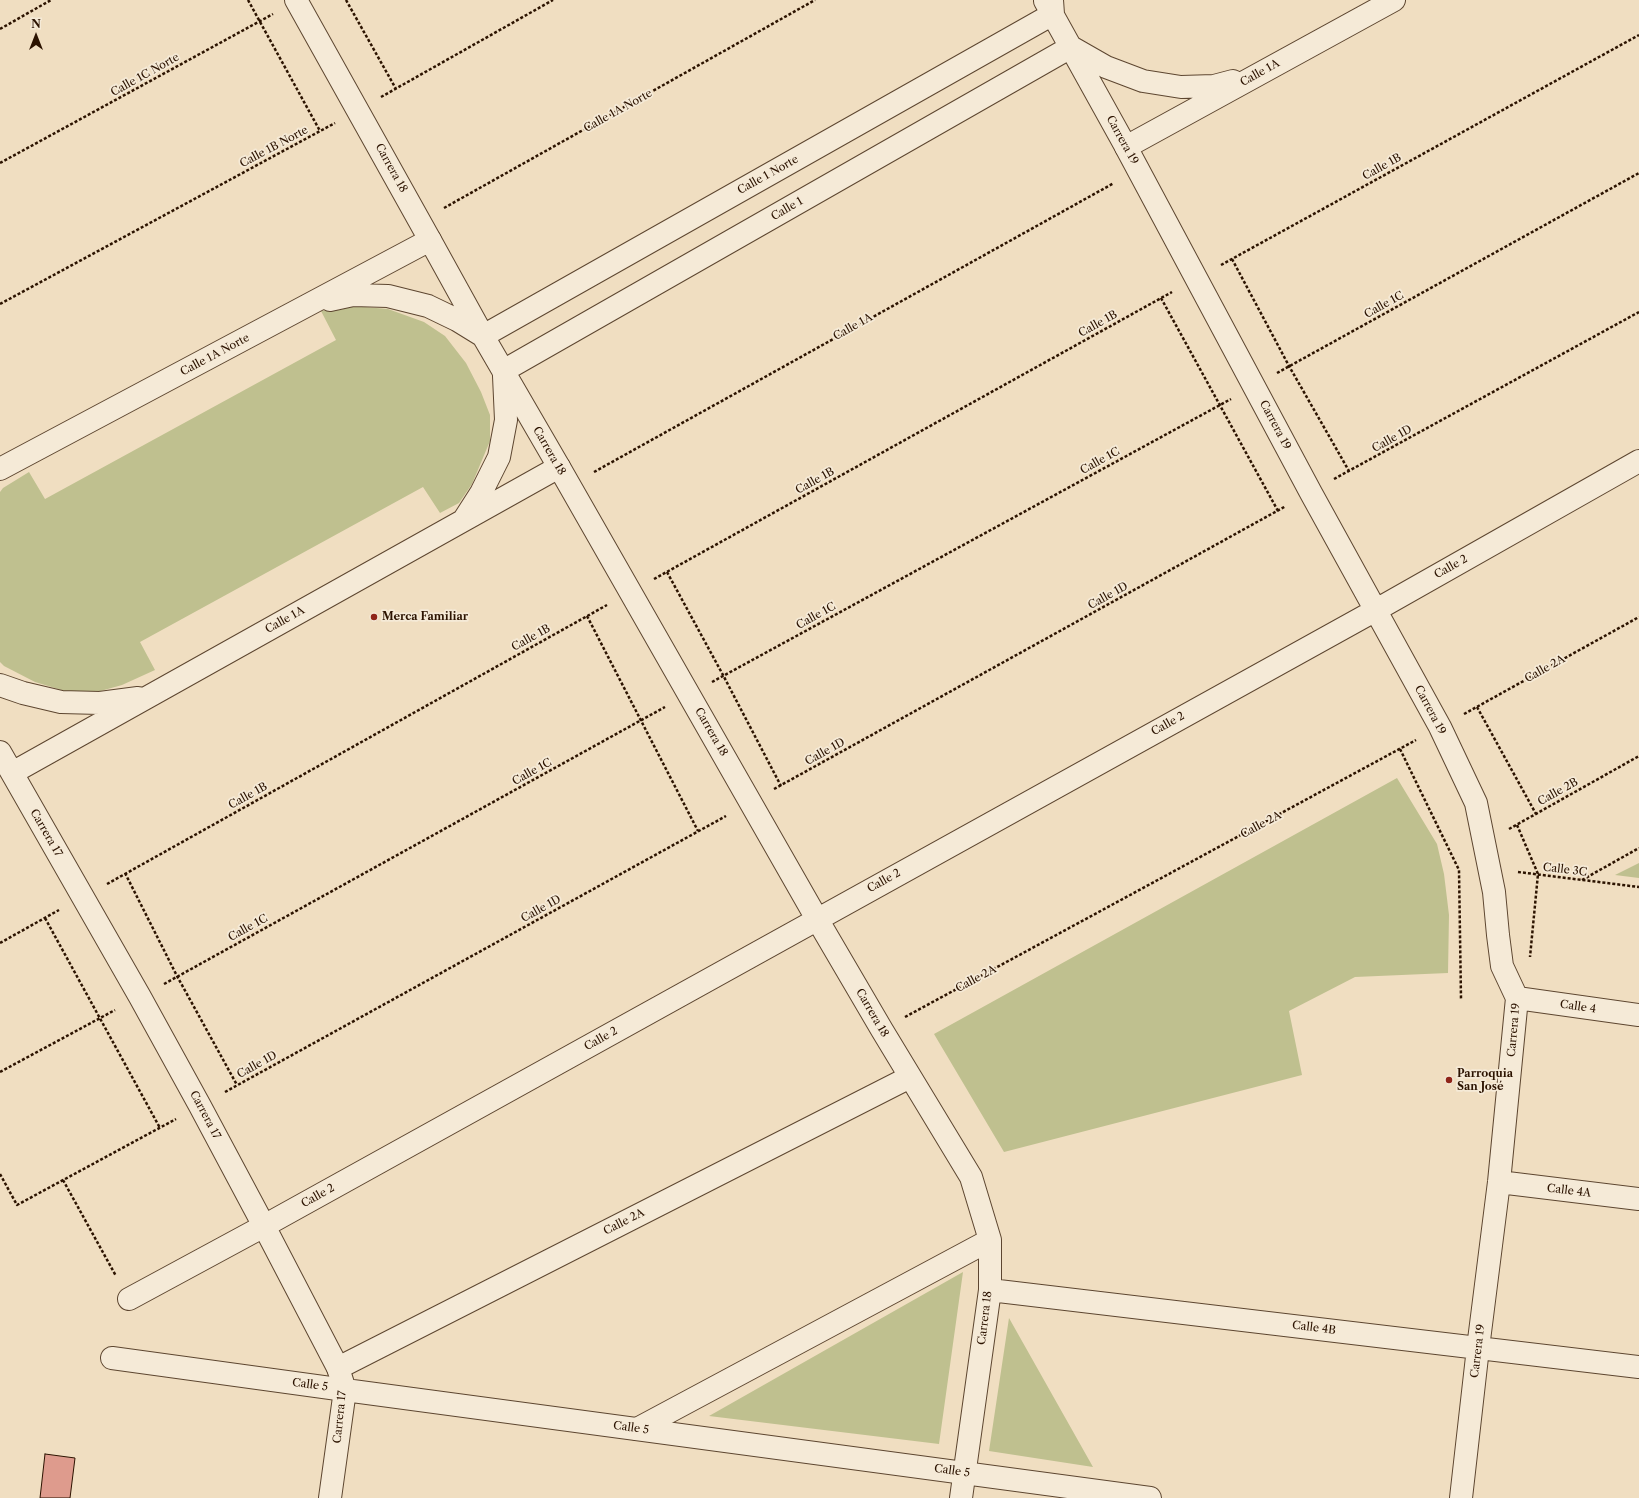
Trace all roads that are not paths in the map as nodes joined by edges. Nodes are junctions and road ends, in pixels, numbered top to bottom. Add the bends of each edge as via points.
1 (296, 0) edge
2 (1394, 0) edge
3 (1050, 5) edge
4 (1071, 47) junction
5 (1254, 76) junction
6 (1126, 147) junction
7 (425, 231) junction
8 (310, 304) junction
9 (483, 336) junction
10 (503, 371) junction
11 (1639, 461) edge
12 (0, 469) edge
13 (564, 476) junction
14 (464, 520) junction
15 (1376, 610) junction
16 (0, 685) edge
17 (149, 697) junction
18 (0, 752) edge
19 (12, 773) junction
20 (817, 919) junction
21 (1522, 999) junction
22 (1639, 1015) edge
23 (910, 1076) junction
24 (1499, 1182) junction
25 (1639, 1199) edge
26 (264, 1226) junction
27 (990, 1240) junction
28 (990, 1290) junction
29 (129, 1299) road end
30 (1478, 1348) junction
31 (112, 1358) dead end
32 (1639, 1367) edge
33 (338, 1368) junction
34 (345, 1390) junction
35 (637, 1429) junction
36 (964, 1473) junction
37 (330, 1498) edge
38 (961, 1498) edge
39 (1150, 1498) edge
40 (1461, 1498) edge

1 - 7 street, Carrera 18
2 - 5 street, Calle 1A
3 - 4 street, Carrera 19
3 - 9 street, Calle 1 Norte
4 - 5 street via 1106,67 1143,81 1174,86 1214,86
4 - 6 street, Carrera 19
4 - 10 street, Calle 1
5 - 6 street, Calle 1A
6 - 15 street, Carrera 19
7 - 8 street, Calle 1A Norte
7 - 9 street, Carrera 18
8 - 9 street via 353,295 388,296 428,306 458,320
8 - 12 street, Calle 1A Norte
9 - 10 street, Carrera 18
10 - 13 street, Carrera 18
10 - 14 street via 506,420 499,457 482,493
11 - 15 street, Calle 2
13 - 14 street, Calle 1A
13 - 20 street, Carrera 18
14 - 17 street, Calle 1A
15 - 20 street, Calle 2
15 - 21 street, Carrera 19 via 1440,727 1476,803 1494,892 1502,966
16 - 17 street via 61,702 100,703
17 - 19 street, Calle 1A
18 - 19 street, Carrera 17
19 - 26 street, Carrera 17 via 140,997
20 - 23 street, Carrera 18
20 - 26 street, Calle 2
21 - 22 street, Calle 4
21 - 24 street, Carrera 19
23 - 27 street, Carrera 18 via 971,1177
23 - 33 street, Calle 2A
24 - 25 street, Calle 4A
24 - 30 street, Carrera 19
26 - 29 street, Calle 2
26 - 33 street, Carrera 17
27 - 28 street, Carrera 18
27 - 35 street
28 - 30 street, Calle 4B
28 - 36 street, Carrera 18
30 - 32 street, Calle 4B
30 - 40 street, Carrera 19
31 - 34 street, Calle 5
33 - 34 street, Carrera 17
34 - 35 street, Calle 5
34 - 37 street, Carrera 17
35 - 36 street, Calle 5
36 - 38 street, Carrera 18
36 - 39 street, Calle 5

